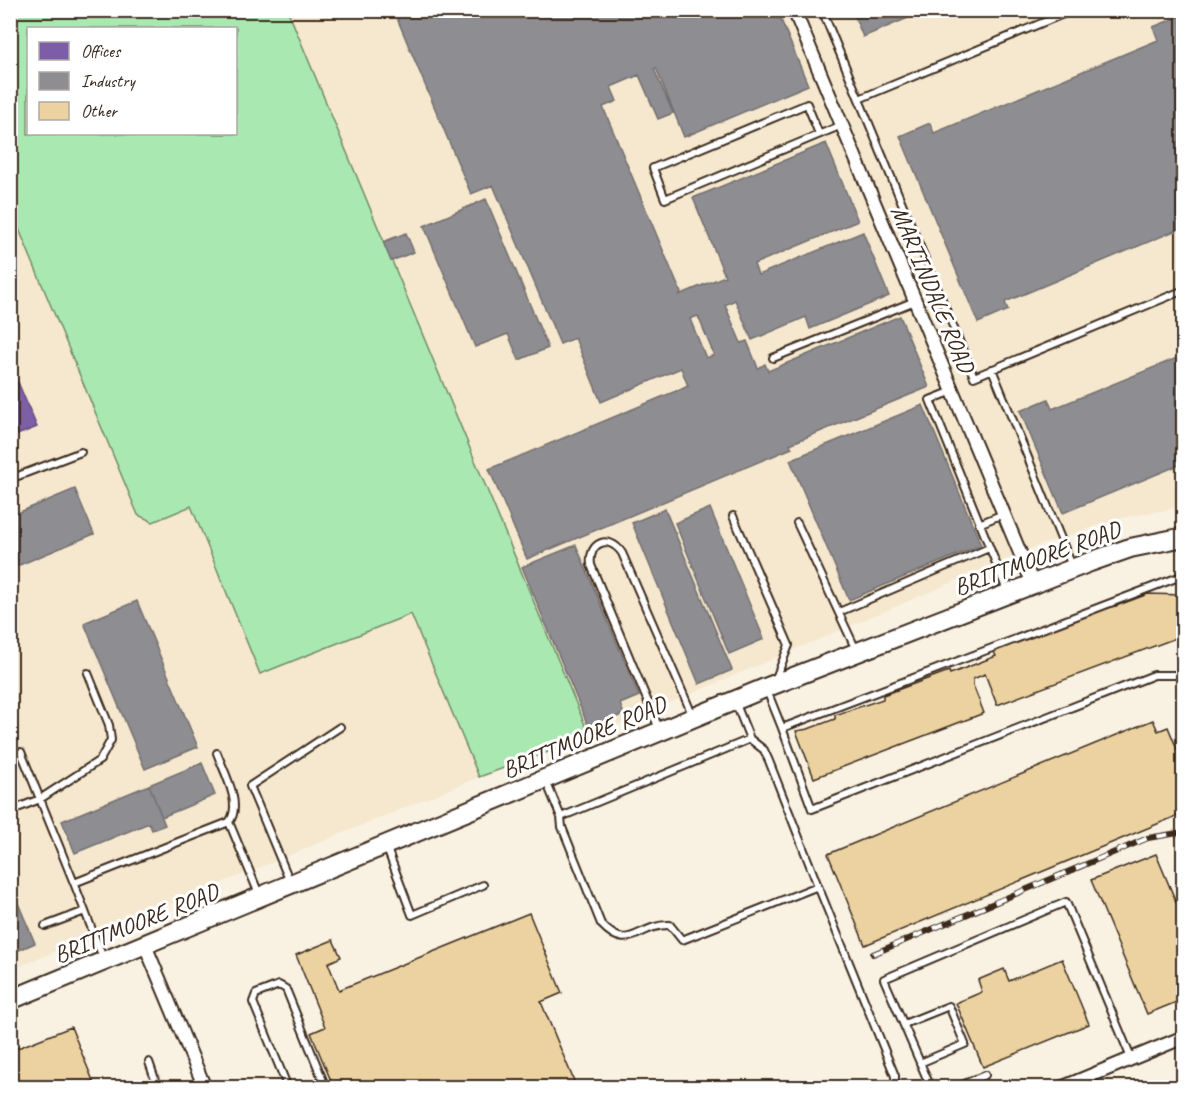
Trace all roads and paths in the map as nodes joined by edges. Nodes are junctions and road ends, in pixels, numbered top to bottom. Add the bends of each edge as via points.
1 (794, 10) edge
2 (822, 10) edge
3 (1073, 10) edge
4 (859, 99) junction
5 (842, 125) junction
6 (819, 134) junction
7 (1184, 290) edge
8 (915, 301) junction
9 (773, 358) dead end
10 (992, 369) junction
11 (953, 391) junction
12 (81, 452) dead end
13 (10, 479) edge
14 (1004, 514) junction
15 (733, 516) dead end
16 (797, 523) dead end
17 (979, 524) junction
18 (1184, 537) edge
19 (989, 548) junction
20 (1073, 568) junction
21 (1184, 575) edge
22 (1033, 584) junction
23 (1008, 593) junction
24 (839, 612) junction
25 (857, 652) junction
26 (88, 673) dead end
27 (1184, 675) edge
28 (770, 686) junction
29 (735, 700) junction
30 (693, 718) junction
31 (340, 727) dead end
32 (782, 728) junction
33 (660, 731) junction
34 (750, 739) junction
35 (21, 752) dead end
36 (217, 753) dead end
37 (545, 779) junction
38 (40, 798) junction
39 (10, 811) edge
40 (561, 817) junction
41 (229, 822) junction
42 (386, 846) junction
43 (74, 883) junction
44 (291, 885) junction
45 (483, 885) dead end
46 (818, 886) junction
47 (260, 898) junction
48 (85, 911) junction
49 (45, 926) dead end
50 (145, 945) junction
51 (105, 962) junction
52 (10, 1000) edge
53 (904, 1024) junction
54 (1184, 1037) edge
55 (1131, 1058) junction
56 (149, 1062) dead end
57 (920, 1063) junction
58 (985, 1074) dead end
59 (158, 1088) edge
60 (205, 1088) edge
61 (288, 1088) edge
62 (326, 1088) edge
63 (895, 1088) edge
64 (931, 1088) edge
65 (955, 1088) edge
66 (1061, 1088) edge

1 - 5 street, MARTINDALE ROAD
2 - 4 lane
3 - 4 lane
4 - 10 lane via 974,377
5 - 6 lane
5 - 8 street, MARTINDALE ROAD
6 - 6 lane via 807,104 652,168 665,199
7 - 10 lane
8 - 9 lane
8 - 11 street, MARTINDALE ROAD
10 - 20 lane
11 - 14 street, MARTINDALE ROAD
11 - 17 lane via 930,400
12 - 13 lane
14 - 17 lane
14 - 22 street, MARTINDALE ROAD
15 - 28 lane via 789,645
16 - 24 lane
17 - 19 lane
18 - 20 main road, BRITTMOORE ROAD via 1130,548
19 - 23 lane
19 - 24 lane
20 - 22 main road, BRITTMOORE ROAD
21 - 32 lane
22 - 23 main road, BRITTMOORE ROAD
23 - 25 main road, BRITTMOORE ROAD
24 - 25 lane
25 - 28 main road, BRITTMOORE ROAD
26 - 38 lane via 109,725 109,746 100,760
27 - 32 lane via 1154,675 812,809
28 - 29 main road, BRITTMOORE ROAD
28 - 32 lane
29 - 30 main road, BRITTMOORE ROAD
29 - 34 lane
30 - 33 main road, BRITTMOORE ROAD
30 - 33 lane via 622,553 611,543 600,543 593,549 591,565
31 - 44 lane via 250,786
33 - 37 main road, BRITTMOORE ROAD
34 - 40 lane
34 - 46 lane via 764,750
35 - 38 lane
36 - 41 lane via 235,806
37 - 40 lane
37 - 42 main road, BRITTMOORE ROAD
38 - 39 lane
38 - 43 lane
40 - 46 lane via 601,924 612,936 623,939 659,925 670,925 682,940
41 - 43 lane
41 - 47 lane
42 - 44 main road, BRITTMOORE ROAD
42 - 45 lane via 412,915
43 - 48 lane
44 - 47 main road, BRITTMOORE ROAD
46 - 63 lane via 895,1076
47 - 50 main road, BRITTMOORE ROAD
48 - 49 lane
48 - 51 lane
50 - 51 main road, BRITTMOORE ROAD
50 - 60 street
51 - 52 main road, BRITTMOORE ROAD
53 - 55 lane via 884,979 1066,902
53 - 57 lane
53 - 57 lane via 949,1006 965,1044
54 - 55 street
55 - 66 street
56 - 59 lane
57 - 64 lane
58 - 65 lane
61 - 62 lane via 253,1002 256,994 279,985 286,989

